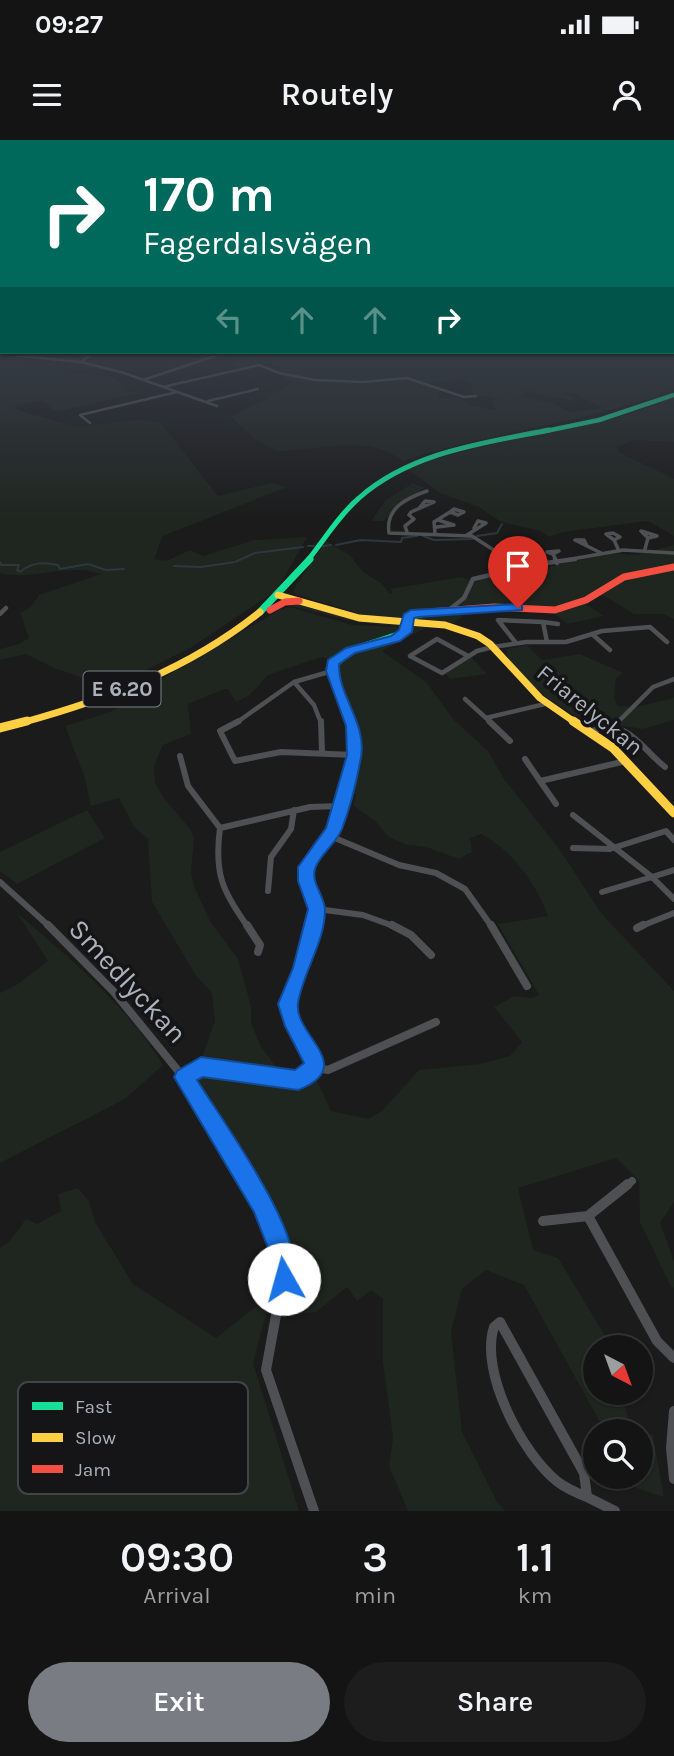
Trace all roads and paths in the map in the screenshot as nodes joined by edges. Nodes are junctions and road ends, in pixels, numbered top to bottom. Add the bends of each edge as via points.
1 (173, 393) edge
2 (180, 393) edge
3 (238, 393) edge
4 (453, 393) edge
5 (674, 395) edge
6 (476, 396) dead end
7 (206, 401) junction
8 (217, 406) dead end
9 (90, 423) dead end
10 (427, 491) dead end
11 (420, 507) dead end
12 (450, 512) dead end
13 (438, 520) junction
14 (474, 528) dead end
15 (406, 529) junction
16 (436, 530) junction
17 (467, 535) junction
18 (648, 538) dead end
19 (614, 540) dead end
20 (321, 542) junction
21 (587, 546) dead end
22 (645, 549) junction
23 (619, 551) junction
24 (674, 553) edge
25 (553, 554) dead end
26 (602, 554) junction
27 (557, 562) junction
28 (514, 568) junction
29 (674, 568) edge
30 (291, 589) junction
31 (281, 596) junction
32 (299, 601) junction
33 (6, 608) dead end
34 (449, 610) junction
35 (263, 612) junction
36 (0, 614) edge
37 (407, 622) junction
38 (543, 622) junction
39 (558, 624) dead end
40 (235, 630) junction
41 (592, 634) junction
42 (547, 642) junction
43 (667, 642) dead end
44 (516, 643) junction
45 (493, 647) junction
46 (610, 650) dead end
47 (468, 656) junction
48 (332, 671) junction
49 (674, 679) edge
50 (294, 682) junction
51 (466, 699) dead end
52 (549, 704) junction
53 (486, 719) junction
54 (614, 726) junction
55 (0, 728) edge
56 (592, 731) junction
57 (510, 741) dead end
58 (321, 752) junction
59 (354, 755) junction
60 (180, 756) dead end
61 (525, 759) dead end
62 (626, 761) junction
63 (665, 767) dead end
64 (540, 781) junction
65 (556, 804) dead end
66 (340, 806) junction
67 (294, 810) junction
68 (674, 813) edge
69 (573, 815) dead end
70 (220, 828) junction
71 (330, 836) junction
72 (674, 840) edge
73 (617, 847) junction
74 (573, 848) dead end
75 (674, 870) edge
76 (652, 877) junction
77 (0, 882) edge
78 (268, 891) dead end
79 (601, 892) dead end
80 (674, 899) edge
81 (317, 909) junction
82 (674, 913) edge
83 (636, 928) dead end
84 (258, 952) dead end
85 (431, 955) dead end
86 (527, 986) dead end
87 (436, 1022) dead end
88 (314, 1067) junction
89 (184, 1077) junction
90 (632, 1181) dead end
91 (589, 1216) junction
92 (543, 1221) dead end
93 (674, 1358) edge
94 (674, 1411) edge
95 (674, 1479) edge
96 (587, 1497) junction
97 (314, 1511) edge
98 (615, 1511) edge

1 - 9 street via 80,415
2 - 7 street
3 - 7 street
4 - 6 street
5 - 20 main road, E 6.20 via 608,418 471,445 415,462 361,494
7 - 8 street
10 - 15 street via 387,517 388,533
11 - 15 street via 401,520
12 - 13 street
13 - 16 street via 434,522
13 - 16 street via 454,526
14 - 17 street
15 - 16 street
16 - 17 street
17 - 28 street
18 - 22 street
19 - 23 street
20 - 30 main road, E 6.20
20 - 31 main road, E 6.20
21 - 26 street
22 - 23 street
22 - 24 street
23 - 26 street
25 - 27 street
26 - 27 street
27 - 28 street
28 - 34 street via 472,579 461,602
29 - 34 main road via 624,577 586,600 556,610
30 - 31 main road, E 6.20
30 - 32 main road
31 - 32 main road, Friarelyckan
31 - 35 main road, E 6.20
31 - 40 main road, E 6.20
32 - 35 main road
32 - 37 main road, Friarelyckan via 359,618
33 - 36 street
34 - 37 main road via 415,613
35 - 40 main road, E 6.20
37 - 45 main road, Friarelyckan via 455,627
37 - 48 main road via 405,632 396,639 340,656
38 - 39 street
38 - 42 street
38 - 44 street via 498,620
40 - 55 main road, E 6.20 via 128,687
41 - 42 street
41 - 43 street via 650,627
41 - 46 street
42 - 44 street
44 - 45 street
45 - 47 street
45 - 52 main road, Friarelyckan
47 - 47 street via 442,673 410,656 437,639
48 - 50 street
48 - 59 main road via 349,712
49 - 54 street via 653,687
50 - 58 street via 316,703
50 - 58 street via 252,715 220,731 235,761 281,751
51 - 53 street
52 - 53 street
52 - 56 main road, Friarelyckan
53 - 57 street
54 - 56 street
54 - 63 street via 631,733
56 - 62 main road, Friarelyckan
58 - 59 street
59 - 66 main road
60 - 70 street via 188,789
61 - 64 street
62 - 64 street
62 - 68 main road, Friarelyckan
64 - 65 street
66 - 67 street
66 - 71 main road
67 - 70 street via 248,825
67 - 78 street via 294,825 269,863
69 - 73 street
70 - 84 street via 216,856 222,891 260,945
71 - 81 main road via 306,871
71 - 86 street via 385,860 436,873 465,889 482,909
72 - 73 street via 666,831
73 - 74 street
73 - 76 street
75 - 76 street
76 - 79 street
76 - 80 street
77 - 89 street, Smedlyckan via 74,948
81 - 85 street via 350,911 406,932
81 - 88 main road via 288,1004 313,1055
82 - 83 street
87 - 88 street via 328,1070
88 - 89 main road via 298,1080 201,1067
89 - 97 street, Smedlyckan via 262,1205 284,1258 266,1370
90 - 91 street
91 - 92 street
91 - 93 street via 657,1341
94 - 95 street
96 - 96 street via 551,1475 514,1423 495,1376 491,1341 495,1323 503,1325 513,1340 584,1472
96 - 98 street

